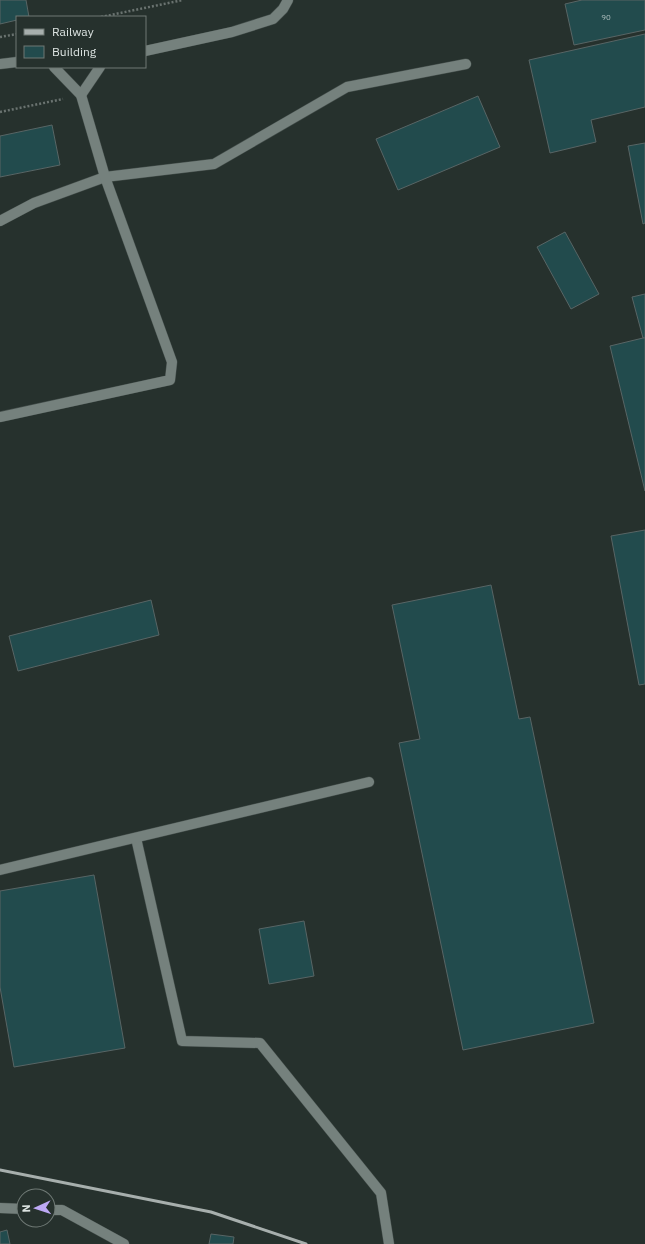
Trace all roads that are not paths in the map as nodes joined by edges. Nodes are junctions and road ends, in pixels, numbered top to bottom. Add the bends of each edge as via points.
1 (288, 0) edge
2 (146, 51) edge
3 (16, 62) edge
4 (0, 64) edge
5 (466, 64) dead end
6 (55, 68) edge
7 (99, 68) edge
8 (81, 95) junction
9 (105, 177) junction
10 (0, 221) edge
11 (0, 416) edge
12 (369, 782) dead end
13 (136, 838) junction
14 (0, 870) edge
15 (0, 1208) edge
16 (16, 1209) edge
17 (56, 1210) edge
18 (124, 1244) edge
19 (389, 1244) edge

1 - 2 lane via 283,10 273,19 232,32
3 - 4 lane
5 - 9 lane via 347,87 214,164
6 - 8 lane
7 - 8 lane
8 - 9 lane
9 - 10 lane via 34,203
9 - 11 lane via 172,362 170,380
12 - 13 lane
13 - 14 lane
13 - 19 lane via 182,1041 260,1043 381,1193
15 - 16 lane
17 - 18 lane via 62,1210

